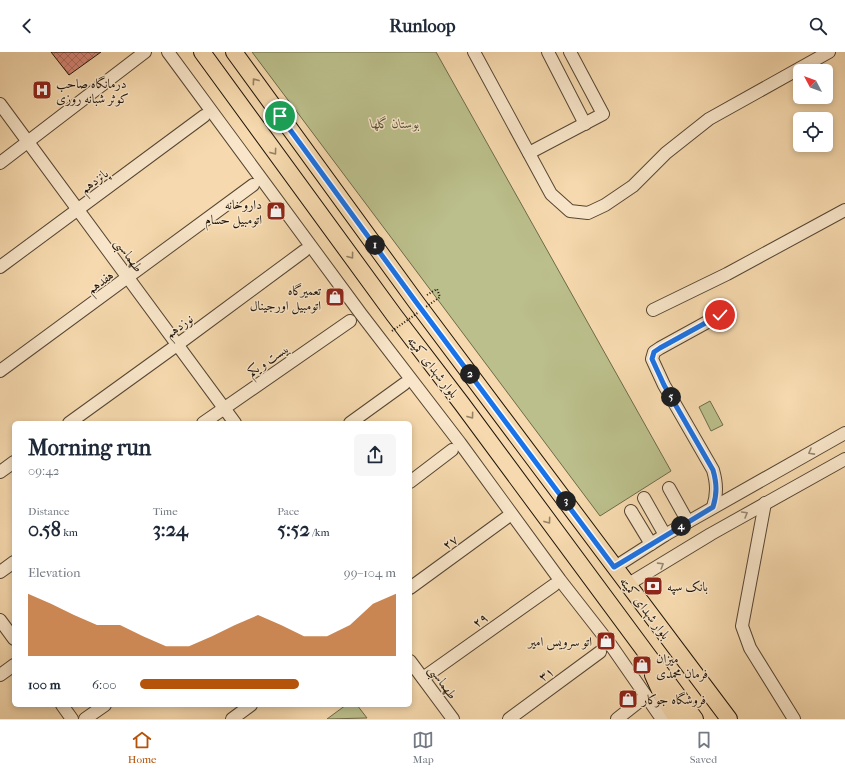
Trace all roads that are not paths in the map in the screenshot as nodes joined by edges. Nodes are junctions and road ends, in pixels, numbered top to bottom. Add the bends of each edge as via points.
1 (145, 52) edge
2 (168, 52) edge
3 (202, 52) edge
4 (234, 52) edge
5 (474, 52) edge
6 (548, 52) edge
7 (570, 52) edge
8 (829, 52) edge
9 (0, 104) edge
10 (204, 116) dead end
11 (586, 124) junction
12 (28, 142) junction
13 (529, 153) junction
14 (0, 164) edge
15 (253, 185) dead end
16 (78, 210) junction
17 (845, 210) edge
18 (304, 250) dead end
19 (0, 267) edge
20 (128, 278) junction
21 (653, 310) dead end
22 (720, 315) dead end
23 (350, 321) dead end
24 (178, 345) junction
25 (0, 371) edge
26 (404, 384) dead end
27 (224, 408) junction
28 (72, 421) edge
29 (205, 421) edge
30 (234, 421) edge
31 (353, 421) edge
32 (845, 433) edge
33 (452, 450) dead end
34 (845, 459) edge
35 (12, 463) edge
36 (0, 472) edge
37 (412, 480) edge
38 (669, 488) dead end
39 (644, 498) dead end
40 (765, 503) junction
41 (713, 507) junction
42 (631, 511) dead end
43 (506, 518) dead end
44 (688, 522) junction
45 (665, 535) junction
46 (651, 544) junction
47 (12, 563) edge
48 (614, 567) junction
49 (0, 572) edge
50 (554, 585) dead end
51 (627, 585) junction
52 (412, 587) edge
53 (0, 620) edge
54 (12, 636) edge
55 (600, 652) dead end
56 (649, 660) junction
57 (412, 664) edge
58 (12, 666) edge
59 (0, 675) edge
60 (423, 678) junction
61 (646, 696) junction
62 (63, 707) edge
63 (102, 707) edge
64 (248, 707) edge
65 (72, 719) edge
66 (85, 719) edge
67 (232, 719) edge
68 (453, 719) edge
69 (508, 719) edge
70 (617, 719) edge
71 (662, 719) edge
72 (677, 719) edge
73 (695, 719) edge
74 (729, 719) edge
75 (794, 719) edge

1 - 12 street
2 - 61 street via 361,314 610,644
3 -> 56 main road, بلوار شهدای کمیته
48 -> 4 main road, بلوار شهدای کمیته via 411,296
5 - 13 street
6 - 11 street
7 - 11 street via 603,114
8 - 13 street via 709,119 677,143 633,186 588,213 570,211 552,194
9 - 12 street, طهماسبی
10 - 16 street, پانزدهم
11 - 13 street
12 - 14 street
12 - 16 street, طهماسبی
15 - 20 street, هفدهم
16 - 19 street, پانزدهم
16 - 20 street, طهماسبی
17 - 21 street via 727,274
18 - 24 street, نوزدهم
20 - 24 street, طهماسبی
20 - 25 street, هفدهم
22 - 41 street via 660,348 654,352 652,359 664,385 713,470 717,481 717,495
23 - 27 street, بیست و یکم
24 - 27 street, طهماسبی
24 - 28 street, نوزدهم
26 - 31 street
27 - 29 street, بیست و یکم
27 - 30 street, طهماسبی
32 -> 41 street
33 - 37 street
34 - 40 street
35 - 36 street
38 - 44 street
39 - 45 street
51 -> 40 street
40 - 75 street via 742,626 750,648
41 - 44 street
42 - 46 street
43 - 52 street, ۲۷
44 - 45 street
45 - 46 street
46 - 48 street
47 - 49 street
48 - 51 main road, بلوار شهدای کمیته
50 - 60 street, ۲۹
51 - 74 main road, بلوار شهدای کمیته
53 - 54 street
55 - 69 street, ۳۱
56 - 72 main road via 662,695
56 - 73 main road, بلوار شهدای کمیته
57 - 60 street, طهماسبی
58 - 59 street
60 - 68 street, طهماسبی
61 - 70 street
61 - 71 street
62 - 65 street
63 - 66 street
64 - 67 street

